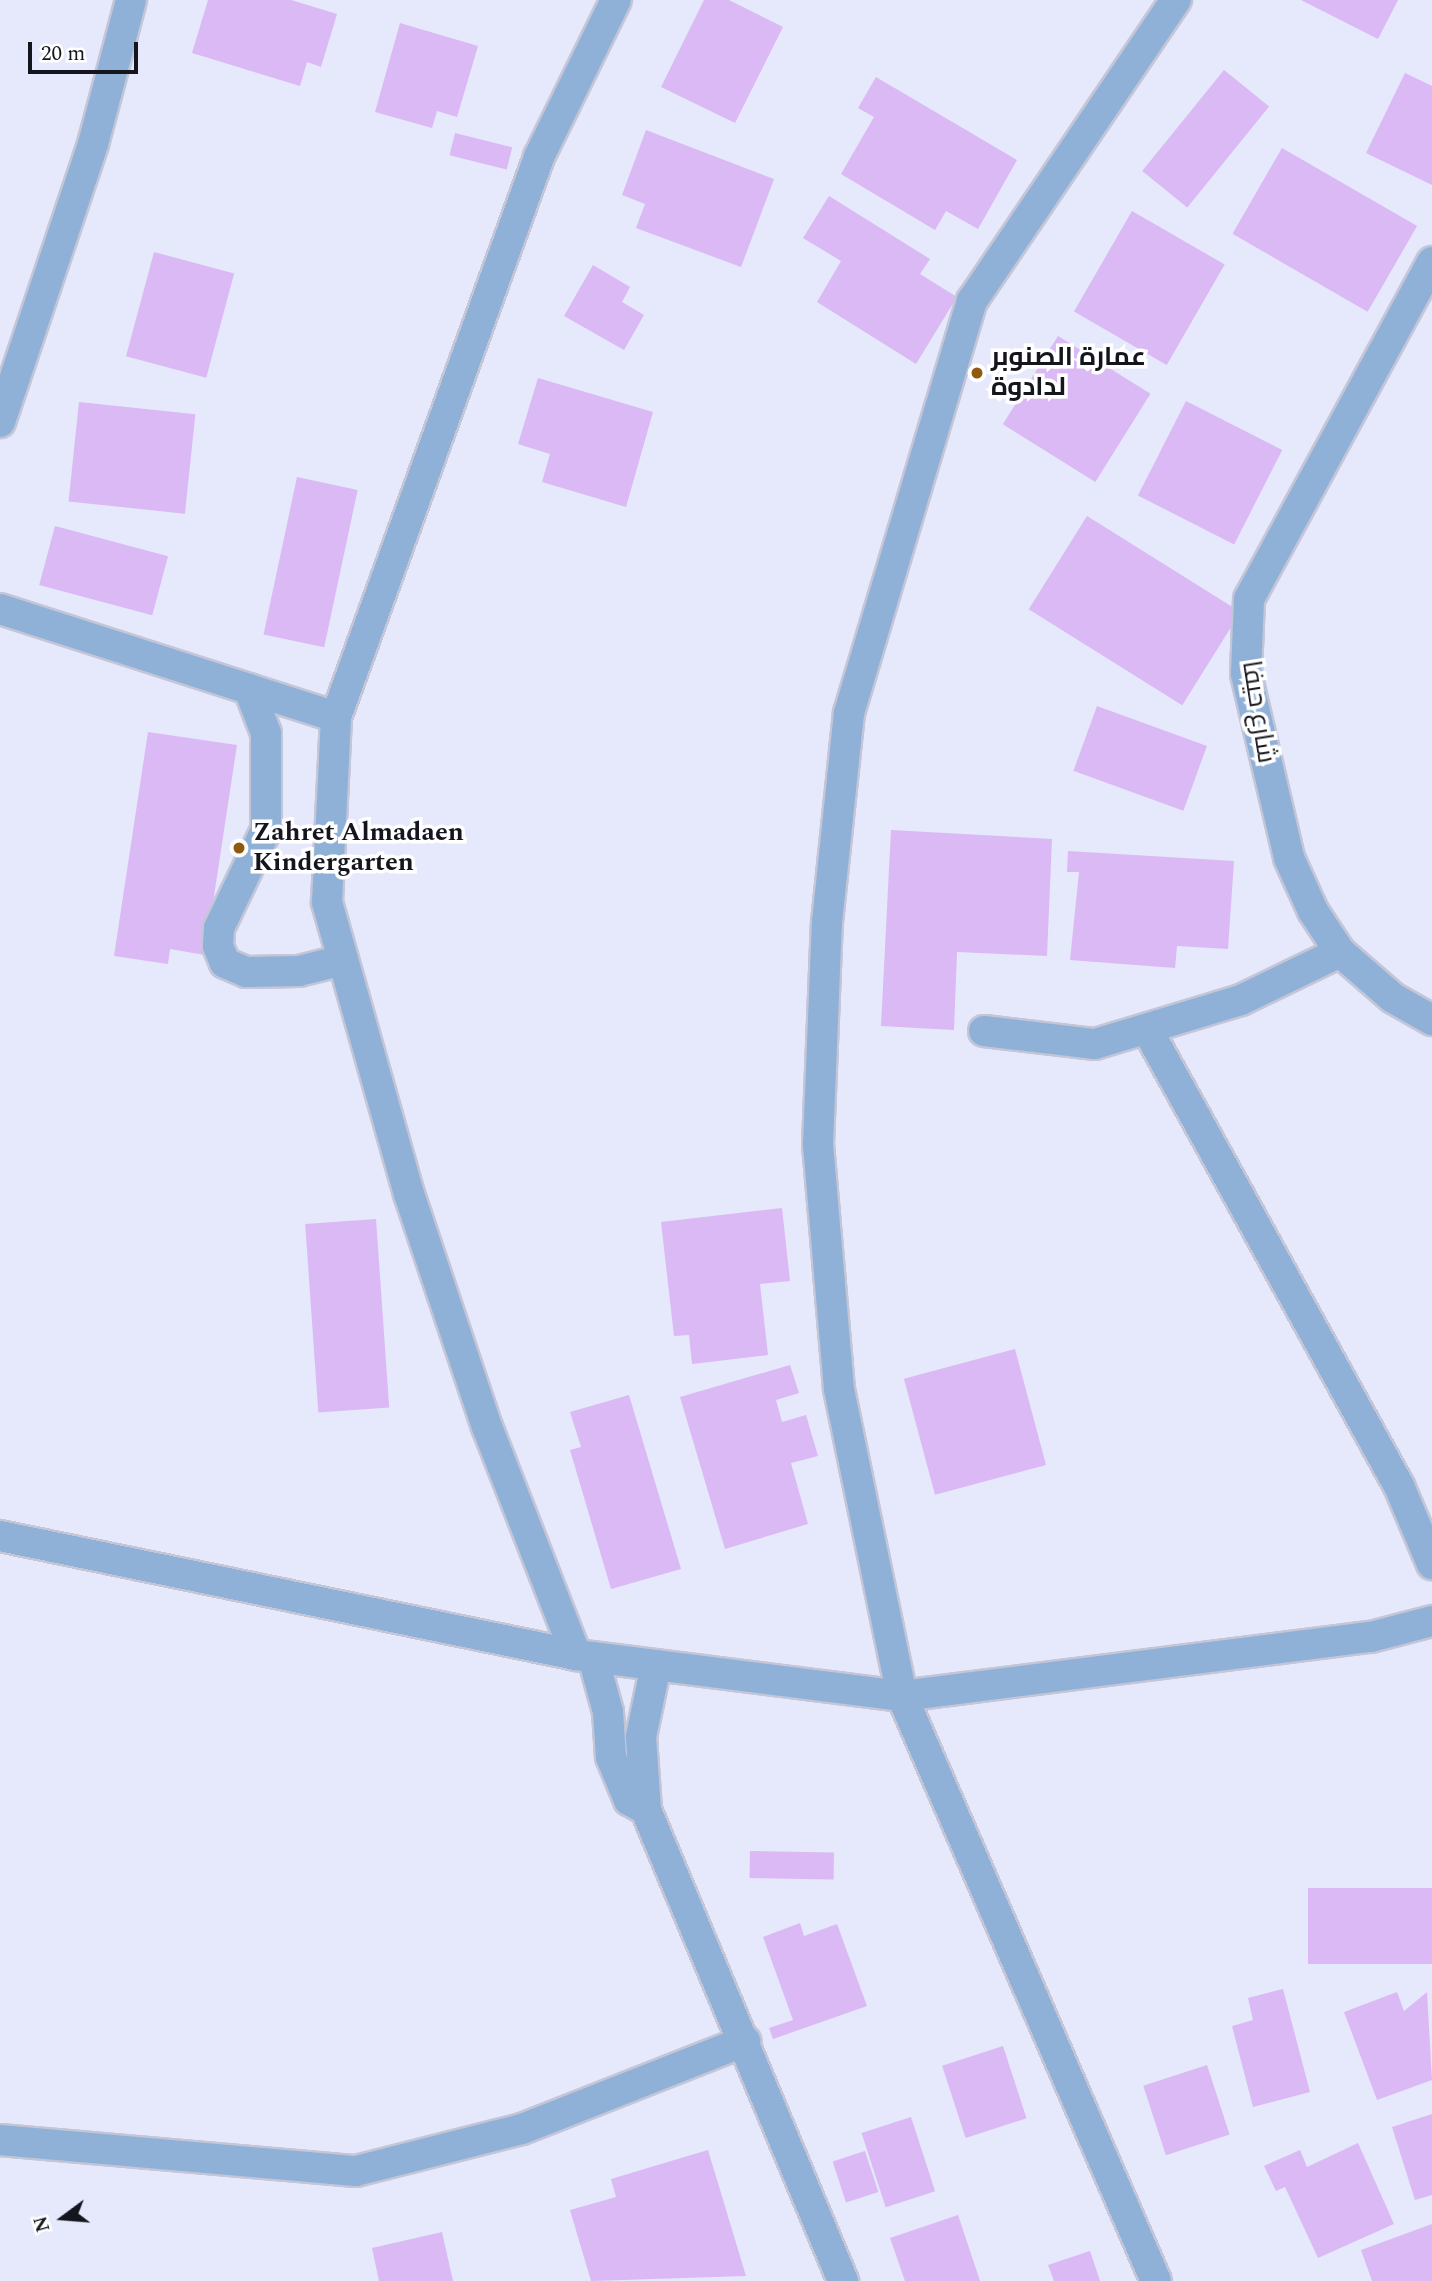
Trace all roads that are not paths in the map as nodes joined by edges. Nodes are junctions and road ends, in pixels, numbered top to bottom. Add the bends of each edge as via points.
1 (131, 0) edge
2 (616, 0) edge
3 (1176, 0) edge
4 (1432, 262) edge
5 (0, 422) edge
6 (0, 609) edge
7 (249, 689) junction
8 (336, 717) junction
9 (1340, 952) junction
10 (343, 960) junction
11 (1432, 1020) edge
12 (1147, 1029) junction
13 (984, 1031) dead end
14 (0, 1536) edge
15 (30, 1544) junction
16 (0, 1551) edge
17 (1432, 1564) edge
18 (1432, 1621) edge
19 (585, 1656) junction
20 (656, 1665) junction
21 (902, 1696) junction
22 (646, 1810) junction
23 (745, 2041) junction
24 (0, 2140) edge
25 (843, 2281) edge
26 (1156, 2281) edge

1 - 5 street via 100,120
2 - 8 street via 539,157
3 - 21 street via 972,301 849,713 827,922 818,1144 839,1389
4 - 9 street, شارع حيفا via 1249,599 1247,674 1289,858
6 - 7 street
7 - 8 street
7 - 10 street via 266,733 266,830 219,928 218,946 225,963 246,972 299,971
8 - 10 street via 327,902
9 - 11 street, شارع حيفا via 1393,998
9 - 12 street via 1241,1000
10 - 19 street via 409,1194 487,1427
12 - 13 street via 1095,1044
12 - 17 street via 1399,1486
14 - 15 street
15 - 16 street
15 - 19 street
18 - 21 street via 1371,1637
19 - 20 street
19 - 22 street via 608,1712 611,1757 629,1800
20 - 21 street
20 - 22 street via 641,1737
21 - 26 street
22 - 23 street
23 - 24 street via 522,2129 356,2171
23 - 25 street

